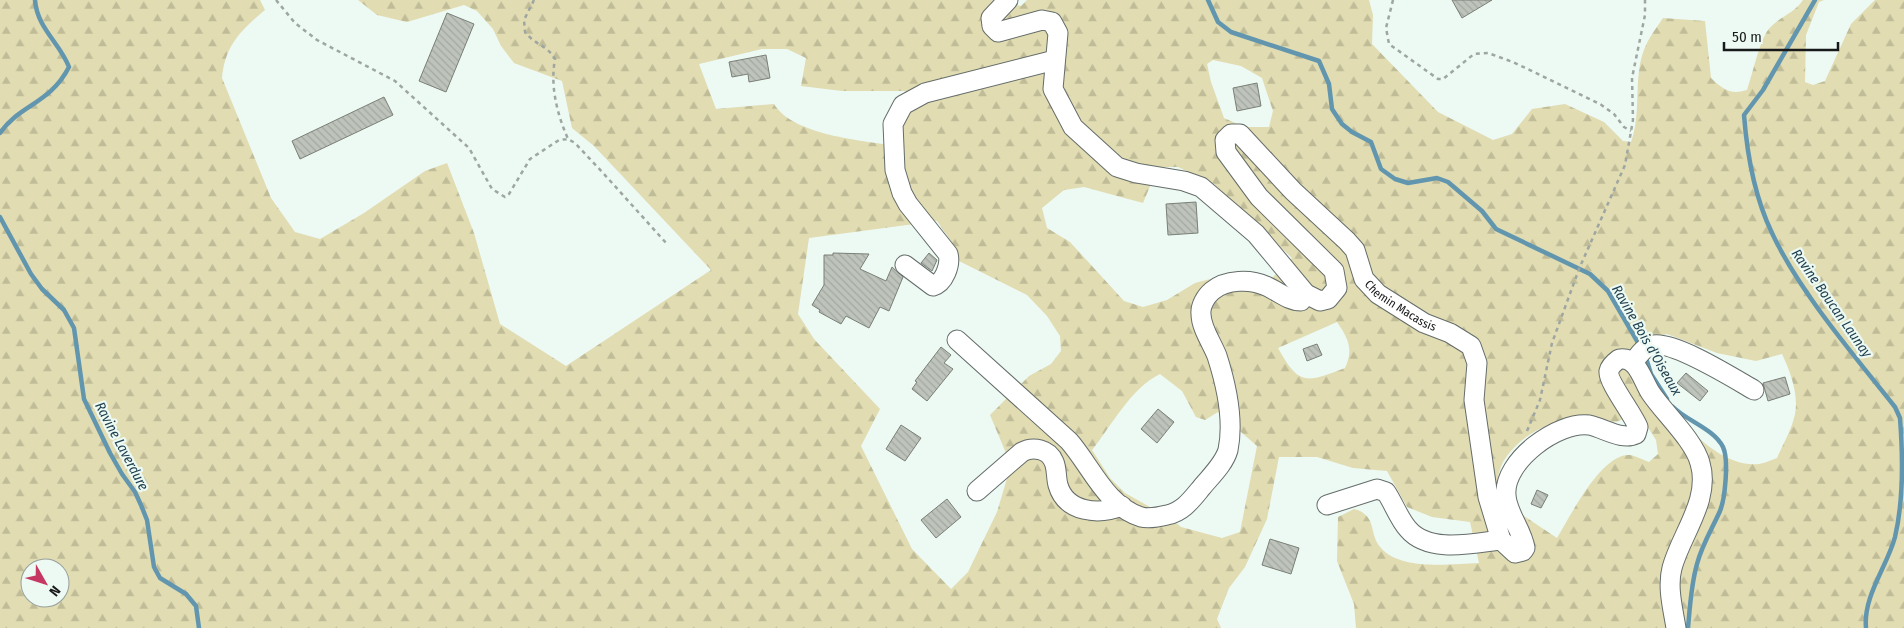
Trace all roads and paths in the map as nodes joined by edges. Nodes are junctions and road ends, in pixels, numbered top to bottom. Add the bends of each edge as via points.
1 (276, 0) edge
2 (534, 0) edge
3 (1008, 0) edge
4 (1393, 0) edge
5 (1646, 0) edge
6 (1055, 60) junction
7 (1631, 131) junction
8 (568, 139) junction
9 (667, 244) dead end
10 (905, 265) dead end
11 (1306, 294) junction
12 (957, 340) dead end
13 (1640, 354) junction
14 (1754, 390) dead end
15 (1523, 457) junction
16 (977, 491) dead end
17 (1327, 505) dead end
18 (1122, 506) junction
19 (1501, 540) junction
20 (1676, 628) edge

1 - 8 path via 295,23 317,40 395,81 469,148 498,194 505,197 509,194 530,159 545,147
2 - 8 path via 524,20 524,32 549,49 555,59 556,100
3 - 6 street via 990,18 992,26 998,32 1042,20 1052,22 1058,33
4 - 7 path via 1386,28 1389,44 1438,79 1449,75 1474,54 1488,53 1600,104
5 - 7 path via 1632,78
6 - 10 street via 924,93 903,105 893,124 896,170 902,193 950,261 941,280 933,286
6 - 11 street via 1052,89 1073,127 1117,166 1201,187 1256,234
7 - 15 path via 1625,165 1552,343 1540,400 1522,446
8 - 9 path
11 - 18 street via 1300,301 1295,301 1265,285 1244,281 1225,283 1212,291 1200,311 1226,388 1230,435 1227,452 1219,467 1187,505 1174,514 1141,517
11 - 19 street, Chemin Macassis via 1320,301 1328,299 1337,288 1334,271 1254,190 1226,152 1225,140 1232,134 1246,138 1292,191 1347,241 1355,250 1364,279 1378,294 1424,323 1471,346 1477,363 1474,400 1488,497
12 - 18 street via 1069,441 1105,492
13 - 14 street via 1662,345 1685,353
13 - 15 street via 1619,359 1610,369 1609,376 1631,411 1638,427 1636,434 1620,436 1600,427 1570,426 1552,432
13 - 20 street via 1656,401 1700,462 1702,484 1694,515 1672,569 1670,597
15 - 19 street via 1510,476 1506,496 1525,548 1515,553
16 - 18 street via 1022,452 1040,449 1050,454 1058,487 1068,504 1093,511
17 - 19 street via 1377,489 1386,492 1408,529 1431,542 1451,545

